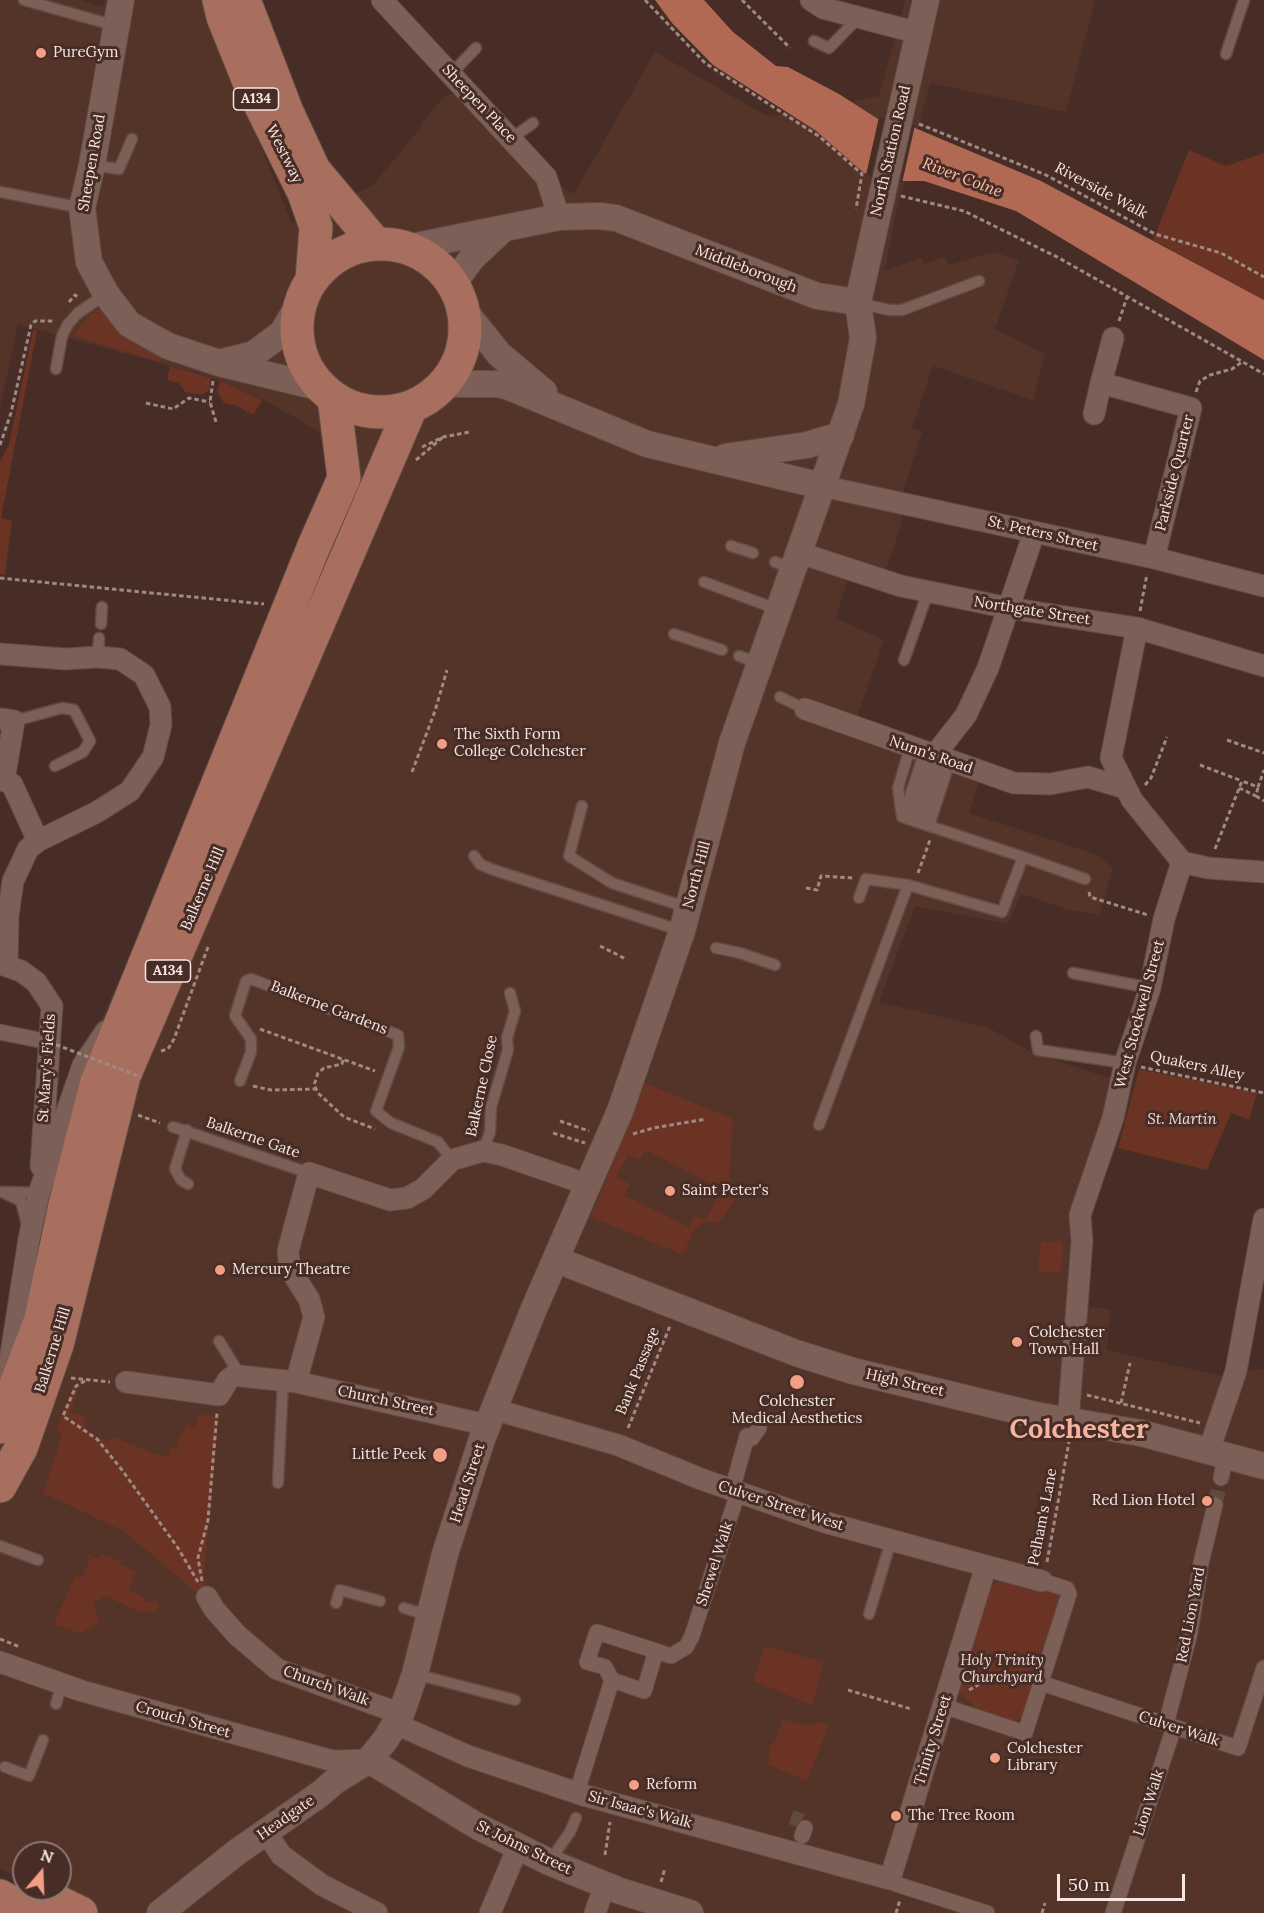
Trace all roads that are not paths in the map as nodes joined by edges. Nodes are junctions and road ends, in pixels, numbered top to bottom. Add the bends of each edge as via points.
1 (24, 0) edge
2 (121, 0) edge
3 (219, 0) edge
4 (244, 0) edge
5 (382, 0) edge
6 (811, 0) edge
7 (926, 0) edge
8 (1244, 0) edge
9 (859, 17) junction
10 (116, 26) junction
11 (919, 33) junction
12 (814, 41) dead end
13 (476, 48) dead end
14 (1226, 54) dead end
15 (451, 74) junction
16 (532, 123) dead end
17 (132, 139) dead end
18 (511, 139) junction
19 (92, 165) junction
20 (0, 192) edge
21 (82, 208) junction
22 (559, 217) junction
23 (503, 229) junction
24 (391, 246) junction
25 (979, 281) dead end
26 (307, 289) junction
27 (106, 294) junction
28 (458, 297) junction
29 (858, 302) junction
30 (1113, 338) road end
31 (218, 362) junction
32 (56, 369) dead end
33 (1101, 383) junction
34 (444, 384) junction
35 (328, 393) junction
36 (411, 407) junction
37 (572, 414) junction
38 (1094, 414) dead end
39 (841, 435) junction
40 (707, 458) junction
41 (780, 476) junction
42 (822, 486) junction
43 (810, 518) junction
44 (1034, 533) junction
45 (731, 546) dead end
46 (753, 554) dead end
47 (1152, 557) junction
48 (790, 561) junction
49 (704, 582) dead end
50 (1264, 586) edge
51 (928, 592) junction
52 (102, 607) dead end
53 (1009, 608) junction
54 (779, 610) junction
55 (101, 624) dead end
56 (1137, 628) junction
57 (674, 634) dead end
58 (722, 650) dead end
59 (0, 654) edge
60 (904, 660) dead end
61 (1264, 666) edge
62 (780, 697) dead end
63 (805, 709) joint
64 (7, 720) edge
65 (932, 755) junction
66 (1111, 758) junction
67 (55, 766) dead end
68 (1088, 777) junction
69 (2, 779) edge
70 (1129, 794) junction
71 (582, 806) dead end
72 (919, 824) junction
73 (38, 841) junction
74 (474, 856) dead end
75 (1023, 857) junction
76 (1182, 862) junction
77 (1264, 872) edge
78 (1085, 879) road end
79 (908, 885) junction
80 (859, 898) dead end
81 (685, 929) junction
82 (716, 948) dead end
83 (4, 964) edge
84 (775, 965) dead end
85 (1073, 973) dead end
86 (1150, 988) junction
87 (132, 993) junction
88 (510, 993) dead end
89 (0, 1032) edge
90 (1036, 1036) dead end
91 (49, 1042) junction
92 (1125, 1063) junction
93 (240, 1081) road end
94 (819, 1125) dead end
95 (174, 1127) road end
96 (187, 1130) junction
97 (483, 1151) junction
98 (452, 1160) junction
99 (309, 1173) junction
100 (188, 1184) dead end
101 (589, 1185) junction
102 (39, 1193) junction
103 (1264, 1221) edge
104 (29, 1239) junction
105 (557, 1260) junction
106 (219, 1341) dead end
107 (240, 1376) junction
108 (126, 1382) dead end
109 (290, 1382) junction
110 (490, 1417) junction
111 (1068, 1422) junction
112 (1, 1425) edge
113 (759, 1428) dead end
114 (1219, 1453) junction
115 (1264, 1466) edge
116 (278, 1483) dead end
117 (0, 1486) edge
118 (735, 1491) junction
119 (1215, 1505) tunnel mouth
120 (891, 1541) junction
121 (0, 1546) edge
122 (38, 1560) dead end
123 (986, 1566) junction
124 (1042, 1581) joint
125 (207, 1597) road end
126 (380, 1601) dead end
127 (336, 1604) dead end
128 (404, 1608) dead end
129 (869, 1614) dead end
130 (430, 1616) junction
131 (656, 1651) junction
132 (0, 1662) edge
133 (1264, 1668) edge
134 (415, 1674) junction
135 (612, 1680) junction
136 (1041, 1683) junction
137 (515, 1700) dead end
138 (943, 1706) junction
139 (399, 1719) junction
140 (1170, 1726) junction
141 (43, 1740) dead end
142 (369, 1760) junction
143 (5, 1767) dead end
144 (581, 1795) junction
145 (576, 1818) dead end
146 (266, 1832) junction
147 (518, 1847) junction
148 (549, 1862) junction
149 (890, 1879) junction
150 (605, 1886) junction
151 (0, 1896) edge
152 (56, 1901) edge
153 (31, 1913) edge
154 (81, 1913) edge
155 (160, 1913) edge
156 (377, 1913) edge
157 (490, 1913) edge
158 (595, 1913) edge
159 (690, 1913) edge
160 (987, 1913) edge
161 (1113, 1913) edge

1 - 10 lane
2 - 10 street, Sheepen Road
3 - 26 main road, Westway / A134 via 250,84 313,219
4 - 24 main road, Westway / A134 via 314,170
5 - 15 street, Sheepen Place
6 - 9 street via 823,8
7 - 11 street, North Station Road
8 - 14 lane
9 - 11 street
9 - 12 lane via 829,48
10 - 19 street, Sheepen Road
11 - 29 street, North Station Road via 897,121 891,187
13 - 15 lane
15 - 18 street, Sheepen Place
16 - 18 lane
17 - 19 lane via 119,168
18 - 22 street, Sheepen Place via 546,177
19 - 21 street, Sheepen Road
20 - 21 lane
21 - 27 street, Sheepen Road via 89,262
22 - 23 street, Middleborough
22 - 29 street, Middleborough via 616,218 817,296
23 - 24 street, Middleborough
23 - 28 street via 472,258
24 - 26 main road via 341,254 325,265
24 - 28 main road, A134 via 432,261
25 - 29 lane via 902,310
26 - 31 street via 282,333 254,354
26 - 35 main road, A134 via 297,325 298,343 304,362
27 - 31 street, Sheepen Road via 129,324 168,346
27 - 32 lane via 68,324
28 - 34 main road via 465,335 455,369
28 - 37 street via 499,354
29 - 39 street via 863,338 861,362
30 - 33 street
31 - 35 street, Sheepen Road
33 - 38 street
33 - 47 street, Parkside Quarter via 1191,408
34 - 36 main road
34 - 37 street via 503,386
35 - 36 main road via 351,407 370,412
35 - 87 main road, Balkerne Hill / A134 via 344,478
36 - 117 main road, Balkerne Hill / A134 via 124,1076 57,1345 21,1448
37 - 40 street via 647,444
39 - 40 street via 775,450
39 - 42 street
40 - 41 street
41 - 42 street
41 - 43 street via 800,494
42 - 43 street, North Hill
42 - 44 street, St. Peters Street
43 - 48 street, North Hill
44 - 47 street, St. Peters Street
44 - 53 street
45 - 46 lane
47 - 50 street, St. Peters Street
48 - 51 street, Northgate Street
48 - 54 street, North Hill
49 - 54 lane
51 - 53 street, Northgate Street
51 - 60 lane
52 - 55 lane
53 - 56 street, Northgate Street
53 - 65 street via 966,715
54 - 81 street, North Hill via 732,743
56 - 61 street, Northgate Street
56 - 66 street
57 - 58 lane
59 - 73 street, St Mary's Fields via 65,659 98,647 144,675 160,707 161,725 153,757 130,791
62 - 63 lane, Nunn's Road
63 - 65 street, Nunn's Road
64 - 67 lane via 62,708 74,710 90,741 83,752
64 - 69 street
65 - 68 street, Nunn's Road via 1014,783 1050,784
65 - 72 lane
65 - 72 lane
65 - 72 lane via 898,788
66 - 68 street
66 - 70 street
68 - 70 street
69 - 73 street via 12,784
70 - 76 street
71 - 81 lane via 569,856 612,883 663,902
72 - 75 lane
73 - 83 street, St Mary's Fields via 28,849 13,881
74 - 81 lane via 491,869
75 - 78 lane
75 - 79 lane via 1002,912
76 - 77 street
76 - 86 street, West Stockwell Street via 1164,919
79 - 80 lane via 866,879
79 - 94 lane
81 - 101 street, North Hill via 620,1111
82 - 84 lane
83 - 91 street, St Mary's Fields via 36,982 52,1006
85 - 86 lane
86 - 92 street, West Stockwell Street
87 - 102 street via 83,1065
87 - 112 main road, Balkerne Hill / A134 via 97,1082 41,1319
88 - 97 lane, Balkerne Close via 515,1011
89 - 91 street
90 - 92 lane via 1038,1050
91 - 102 street, St Mary's Fields
92 - 111 street, West Stockwell Street via 1113,1118 1080,1215 1082,1241
93 - 98 lane, Balkerne Gardens via 251,1052 251,1039 235,1016 246,981 251,979 398,1035 399,1047 376,1111 387,1120 438,1142
95 - 96 lane, Balkerne Gate
96 - 99 lane, Balkerne Gate
96 - 100 lane, Balkerne Gate via 175,1169
97 - 98 street
97 - 101 street
98 - 99 street via 423,1189 407,1198 390,1200
99 - 109 street via 288,1251 290,1269 309,1299 314,1317
101 - 105 street, North Hill
102 - 104 street
102 - 104 lane via 3,1192 21,1202
103 - 114 street
104 - 112 street
105 - 110 street, Head Street
105 - 111 street, High Street via 853,1371
106 - 107 lane
107 - 108 street via 228,1380 219,1395
107 - 109 street, Church Street
109 - 110 street, Church Street
109 - 116 lane
110 - 118 street, Culver Street West via 618,1445
110 - 130 street, Head Street via 454,1524
111 - 114 street, High Street via 1121,1429
113 - 118 street, Shewel Walk via 752,1438 747,1437
114 - 115 street, High Street
118 - 120 street, Culver Street West
118 - 131 street, Shewel Walk via 692,1636 686,1647 671,1656
119 - 140 street, Red Lion Yard
120 - 123 street, Culver Street West
120 - 129 lane
121 - 122 lane
123 - 124 street, Culver Street West
123 - 138 street, Trinity Street
124 - 136 street, Culver Street West via 1067,1589 1069,1594
125 - 139 street, Church Walk via 237,1635 277,1669
126 - 127 lane via 340,1590
128 - 130 lane
130 - 134 street, Head Street
131 - 135 street via 644,1691
131 - 135 street via 597,1632 587,1662 605,1667
132 - 142 street, Crouch Street via 59,1694 333,1761
133 - 140 street, Culver Walk via 1238,1748
134 - 137 lane
134 - 139 street, Head Street
135 - 144 street
136 - 138 street via 1025,1732
136 - 140 street, Culver Walk
138 - 149 street, Trinity Street
139 - 142 street, Headgate
139 - 144 street, Sir Isaac's Walk via 468,1756
140 - 161 street, Lion Walk
141 - 143 lane via 29,1776
142 - 146 street, Headgate
142 - 147 street, St Johns Street
144 - 149 street, Sir Isaac's Walk via 800,1840
145 - 148 lane
146 - 155 street, Headgate
146 - 156 street via 281,1856 322,1885
147 - 148 street, St Johns Street
147 - 157 street
148 - 150 street, St Johns Street
149 - 160 street
150 - 158 street
150 - 159 street, St Johns Street
151 - 153 main road
152 - 154 main road

